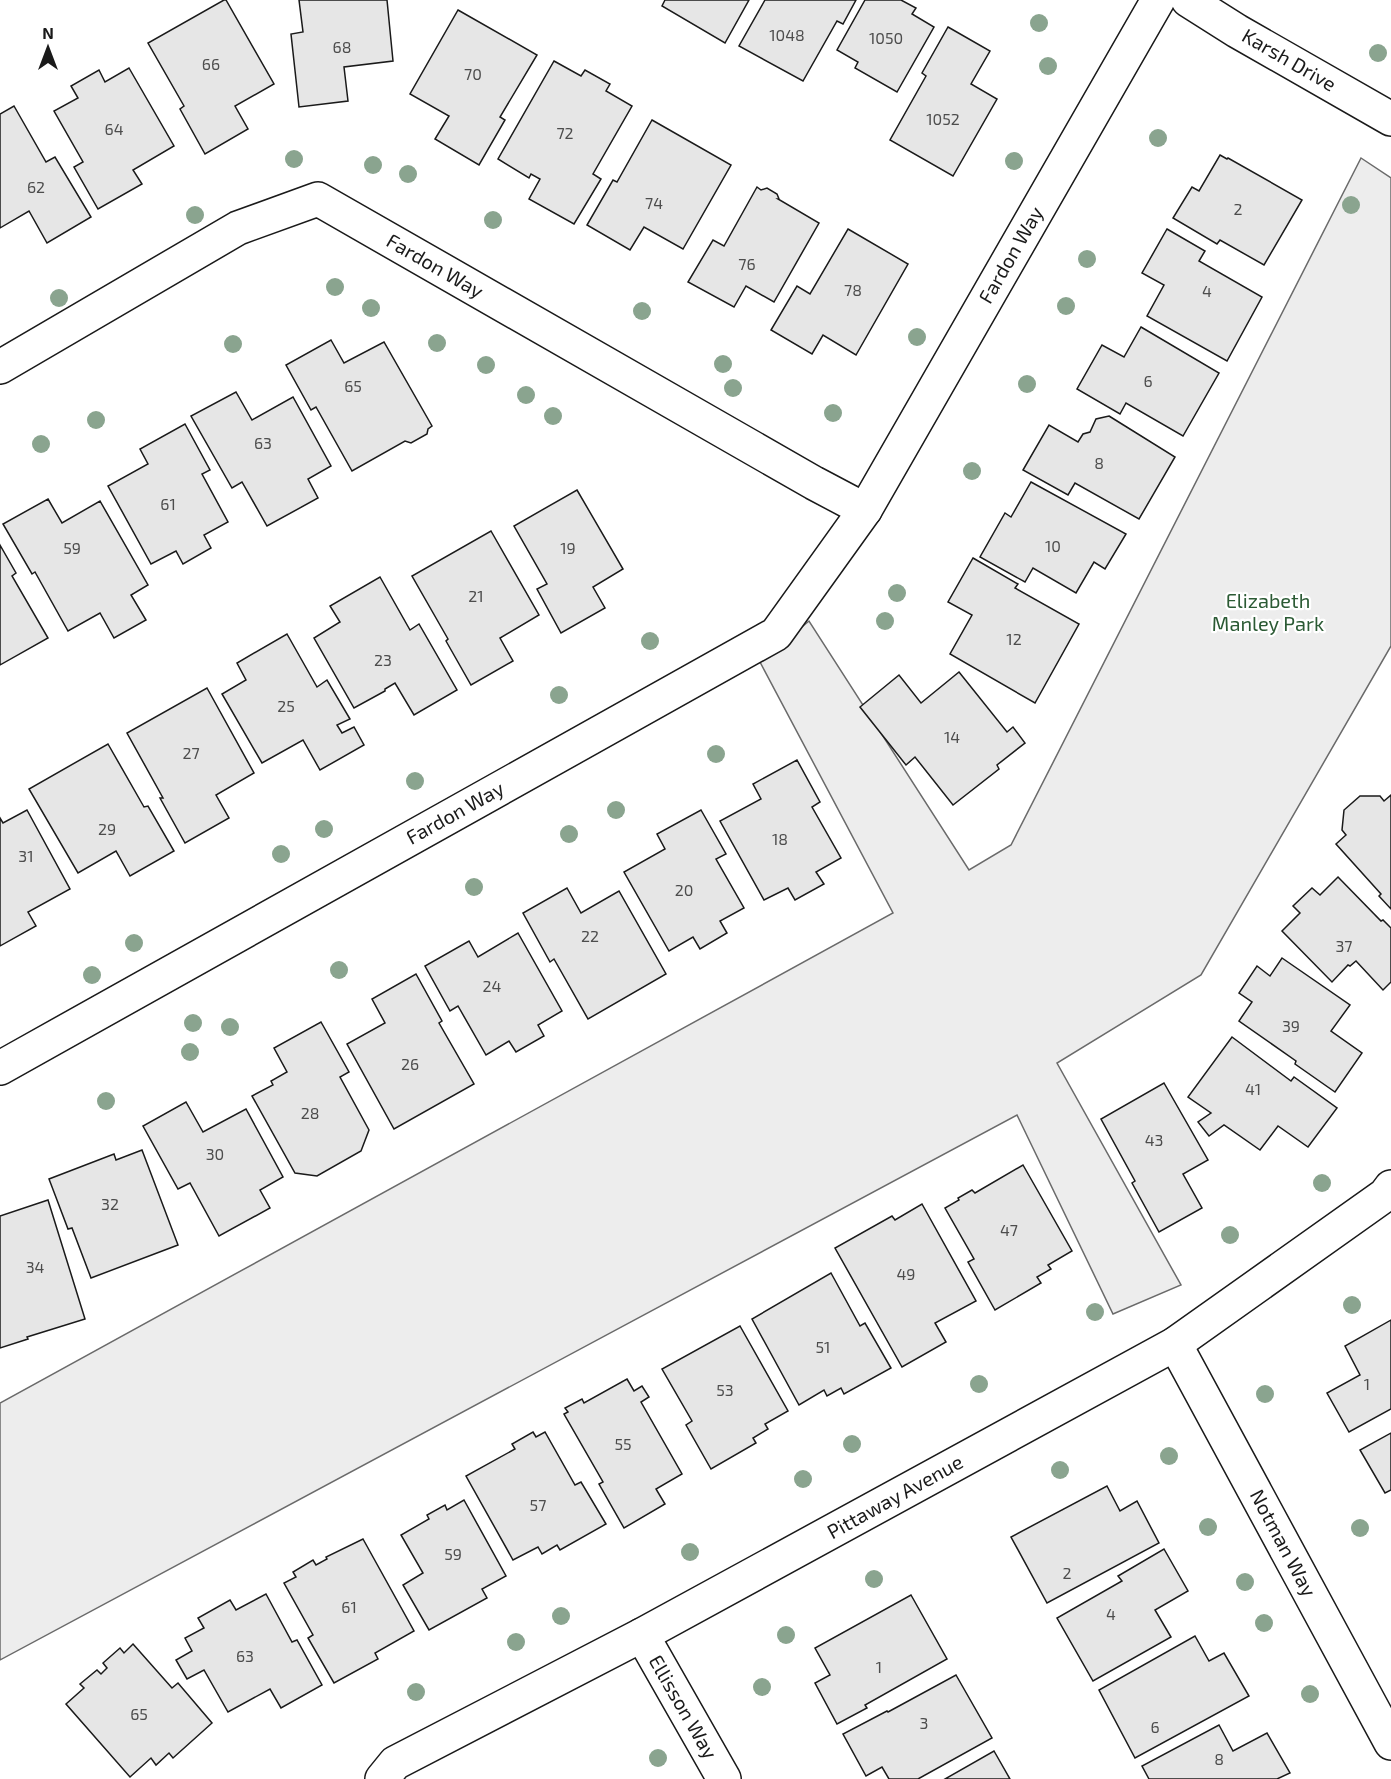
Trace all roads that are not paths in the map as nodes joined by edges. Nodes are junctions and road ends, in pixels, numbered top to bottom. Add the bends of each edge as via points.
1 (1158, 0) edge
2 (1188, 0) edge
3 (1391, 119) edge
4 (0, 367) edge
5 (865, 510) junction
6 (0, 1068) edge
7 (1391, 1187) edge
8 (1175, 1344) junction
9 (642, 1635) junction
10 (1391, 1743) edge
11 (382, 1779) edge
12 (724, 1779) edge

1 - 5 street, Fardon Way
2 - 3 street, Karsh Drive
4 - 5 street, Fardon Way via 238,228 318,199
5 - 6 street, Fardon Way via 776,634
7 - 8 street, Pittaway Avenue
8 - 9 street, Pittaway Avenue
8 - 10 street, Notman Way
9 - 11 street, Pittaway Avenue via 395,1763
9 - 12 street, Ellisson Way

